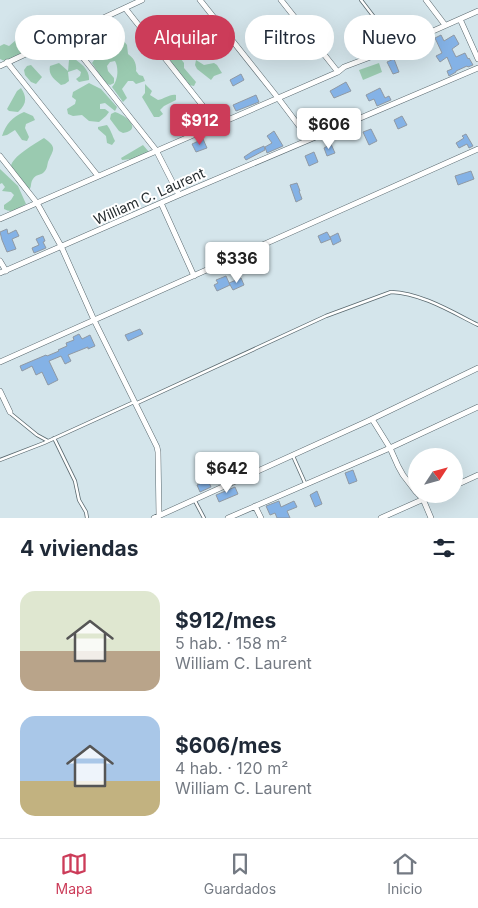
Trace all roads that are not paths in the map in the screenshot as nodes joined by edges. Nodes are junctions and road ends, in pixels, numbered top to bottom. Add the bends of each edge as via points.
1 (142, 0) edge
2 (200, 0) edge
3 (282, 0) edge
4 (361, 0) edge
5 (426, 0) edge
6 (125, 8) junction
7 (478, 11) edge
8 (110, 15) edge
9 (372, 15) edge
10 (460, 19) junction
11 (445, 25) junction
12 (435, 30) edge
13 (15, 58) edge
14 (478, 59) edge
15 (84, 60) edge
16 (363, 60) edge
17 (7, 62) junction
18 (0, 65) edge
19 (478, 68) edge
20 (338, 72) junction
21 (278, 98) junction
22 (218, 125) junction
23 (309, 139) junction
24 (478, 149) edge
25 (156, 150) junction
26 (0, 156) edge
27 (98, 176) junction
28 (179, 195) junction
29 (37, 203) junction
30 (161, 203) junction
31 (0, 219) edge
32 (61, 246) junction
33 (0, 260) edge
34 (6, 271) junction
35 (0, 273) edge
36 (194, 276) junction
37 (94, 320) junction
38 (478, 325) edge
39 (0, 362) edge
40 (478, 368) edge
41 (0, 392) edge
42 (135, 403) junction
43 (478, 407) edge
44 (10, 412) joint
45 (372, 419) junction
46 (54, 438) junction
47 (48, 441) junction
48 (390, 448) junction
49 (293, 455) junction
50 (0, 460) edge
51 (478, 475) edge
52 (408, 482) edge
53 (463, 482) edge
54 (305, 484) junction
55 (195, 500) junction
56 (414, 503) edge
57 (425, 503) edge
58 (254, 506) junction
59 (157, 517) edge
60 (87, 518) edge
61 (204, 518) edge
62 (228, 518) edge
63 (261, 518) edge
64 (381, 518) edge
65 (431, 518) edge

1 - 6 street
2 - 21 street
3 - 20 street
4 - 9 lane
5 - 11 street
6 - 8 street
6 - 22 street
7 - 10 street
10 - 11 street
10 - 14 street
11 - 12 street
13 - 17 street
15 - 25 street
16 - 20 street
17 - 18 street
17 - 27 street
19 - 23 street, William C. Laurent
20 - 21 street
21 - 22 street
21 - 23 street
22 - 25 street
23 - 28 street, William C. Laurent
24 - 36 street
25 - 27 street
25 - 28 street
26 - 29 street
27 - 29 street
28 - 30 street, William C. Laurent
29 - 31 street
29 - 32 street
30 - 32 street, William C. Laurent
30 - 36 street
32 - 34 street, William C. Laurent
32 - 37 street
33 - 34 street
34 - 35 street, William C. Laurent
36 - 37 street
37 - 39 street
37 - 42 street
38 - 42 lane via 433,302 391,292 326,316
40 - 45 street
41 - 44 street
42 - 46 lane
42 - 59 street via 158,452
43 - 48 street
44 - 47 lane
45 - 48 street
45 - 49 street
46 - 47 lane
46 - 60 lane via 75,481
47 - 50 lane
48 - 52 street
48 - 54 street
49 - 54 lane
49 - 55 street
51 - 53 street
54 - 58 street
55 - 59 street
55 - 61 lane
56 - 64 street
57 - 65 street
58 - 62 street
58 - 63 street

